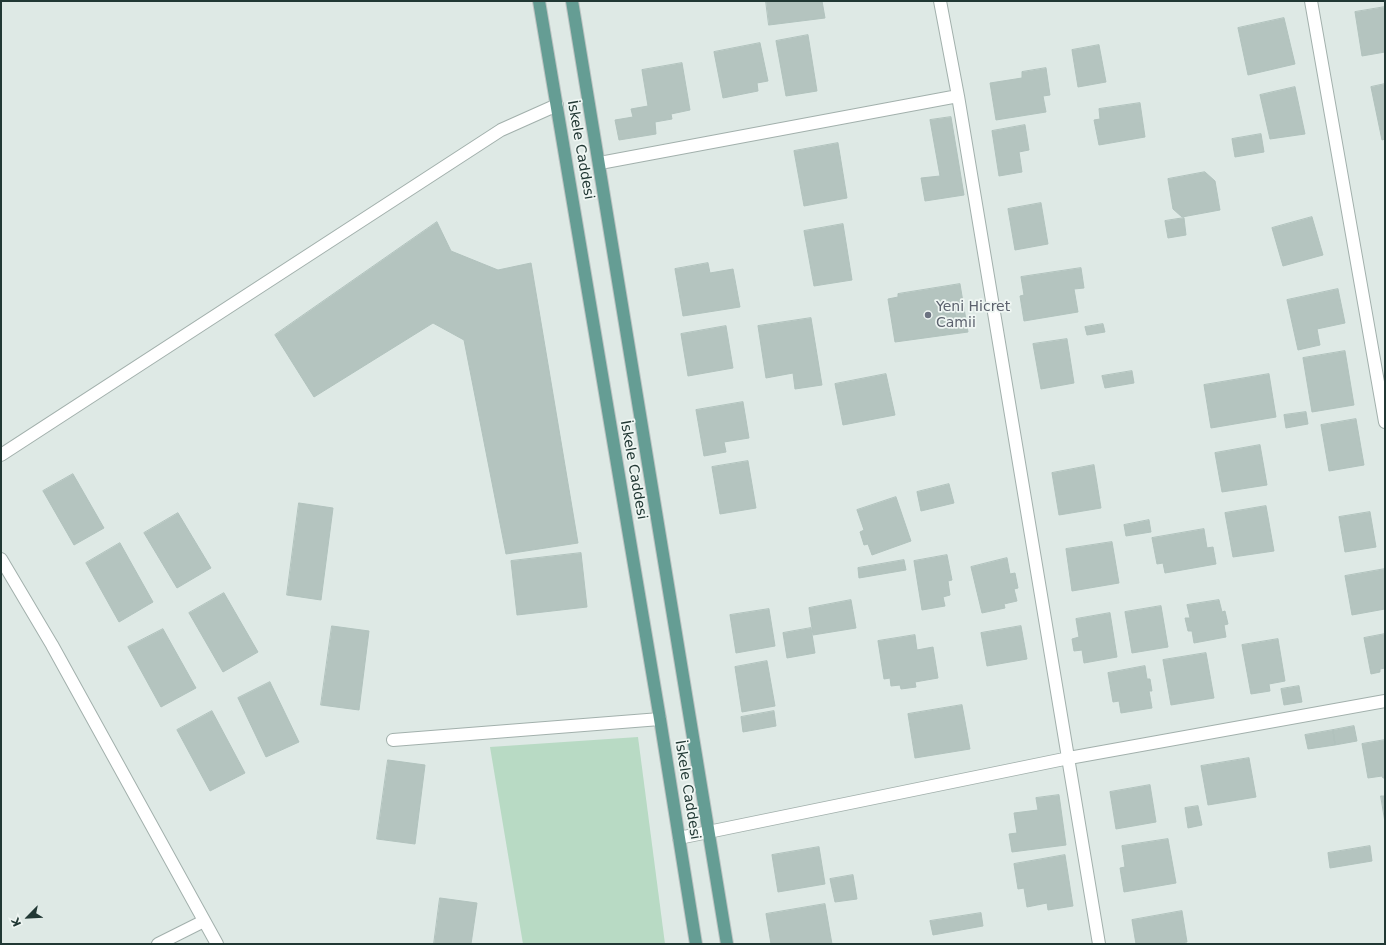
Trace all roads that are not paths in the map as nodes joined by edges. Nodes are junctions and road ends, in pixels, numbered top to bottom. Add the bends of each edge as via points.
1 (539, 1) edge
2 (572, 1) edge
3 (940, 1) edge
4 (1311, 1) edge
5 (958, 96) junction
6 (557, 105) junction
7 (600, 163) junction
8 (1385, 422) edge
9 (1, 455) edge
10 (1, 559) edge
11 (1385, 701) edge
12 (660, 719) junction
13 (394, 740) dead end
14 (1069, 758) junction
15 (709, 833) junction
16 (679, 838) junction
17 (204, 921) junction
18 (158, 944) edge
19 (217, 944) edge
20 (696, 944) edge
21 (727, 944) edge
22 (1099, 944) edge

1 - 6 main road, İskele Caddesi
2 - 7 main road
3 - 5 street
4 - 8 street
5 - 7 street
5 - 14 street
6 - 9 street via 501,130
6 - 12 main road, İskele Caddesi
7 - 15 main road
10 - 17 street
11 - 14 street
12 - 13 street
12 - 16 main road, İskele Caddesi
14 - 15 street
14 - 22 street
15 - 16 street
15 - 21 main road
16 - 20 main road, İskele Caddesi
17 - 18 street
17 - 19 street

